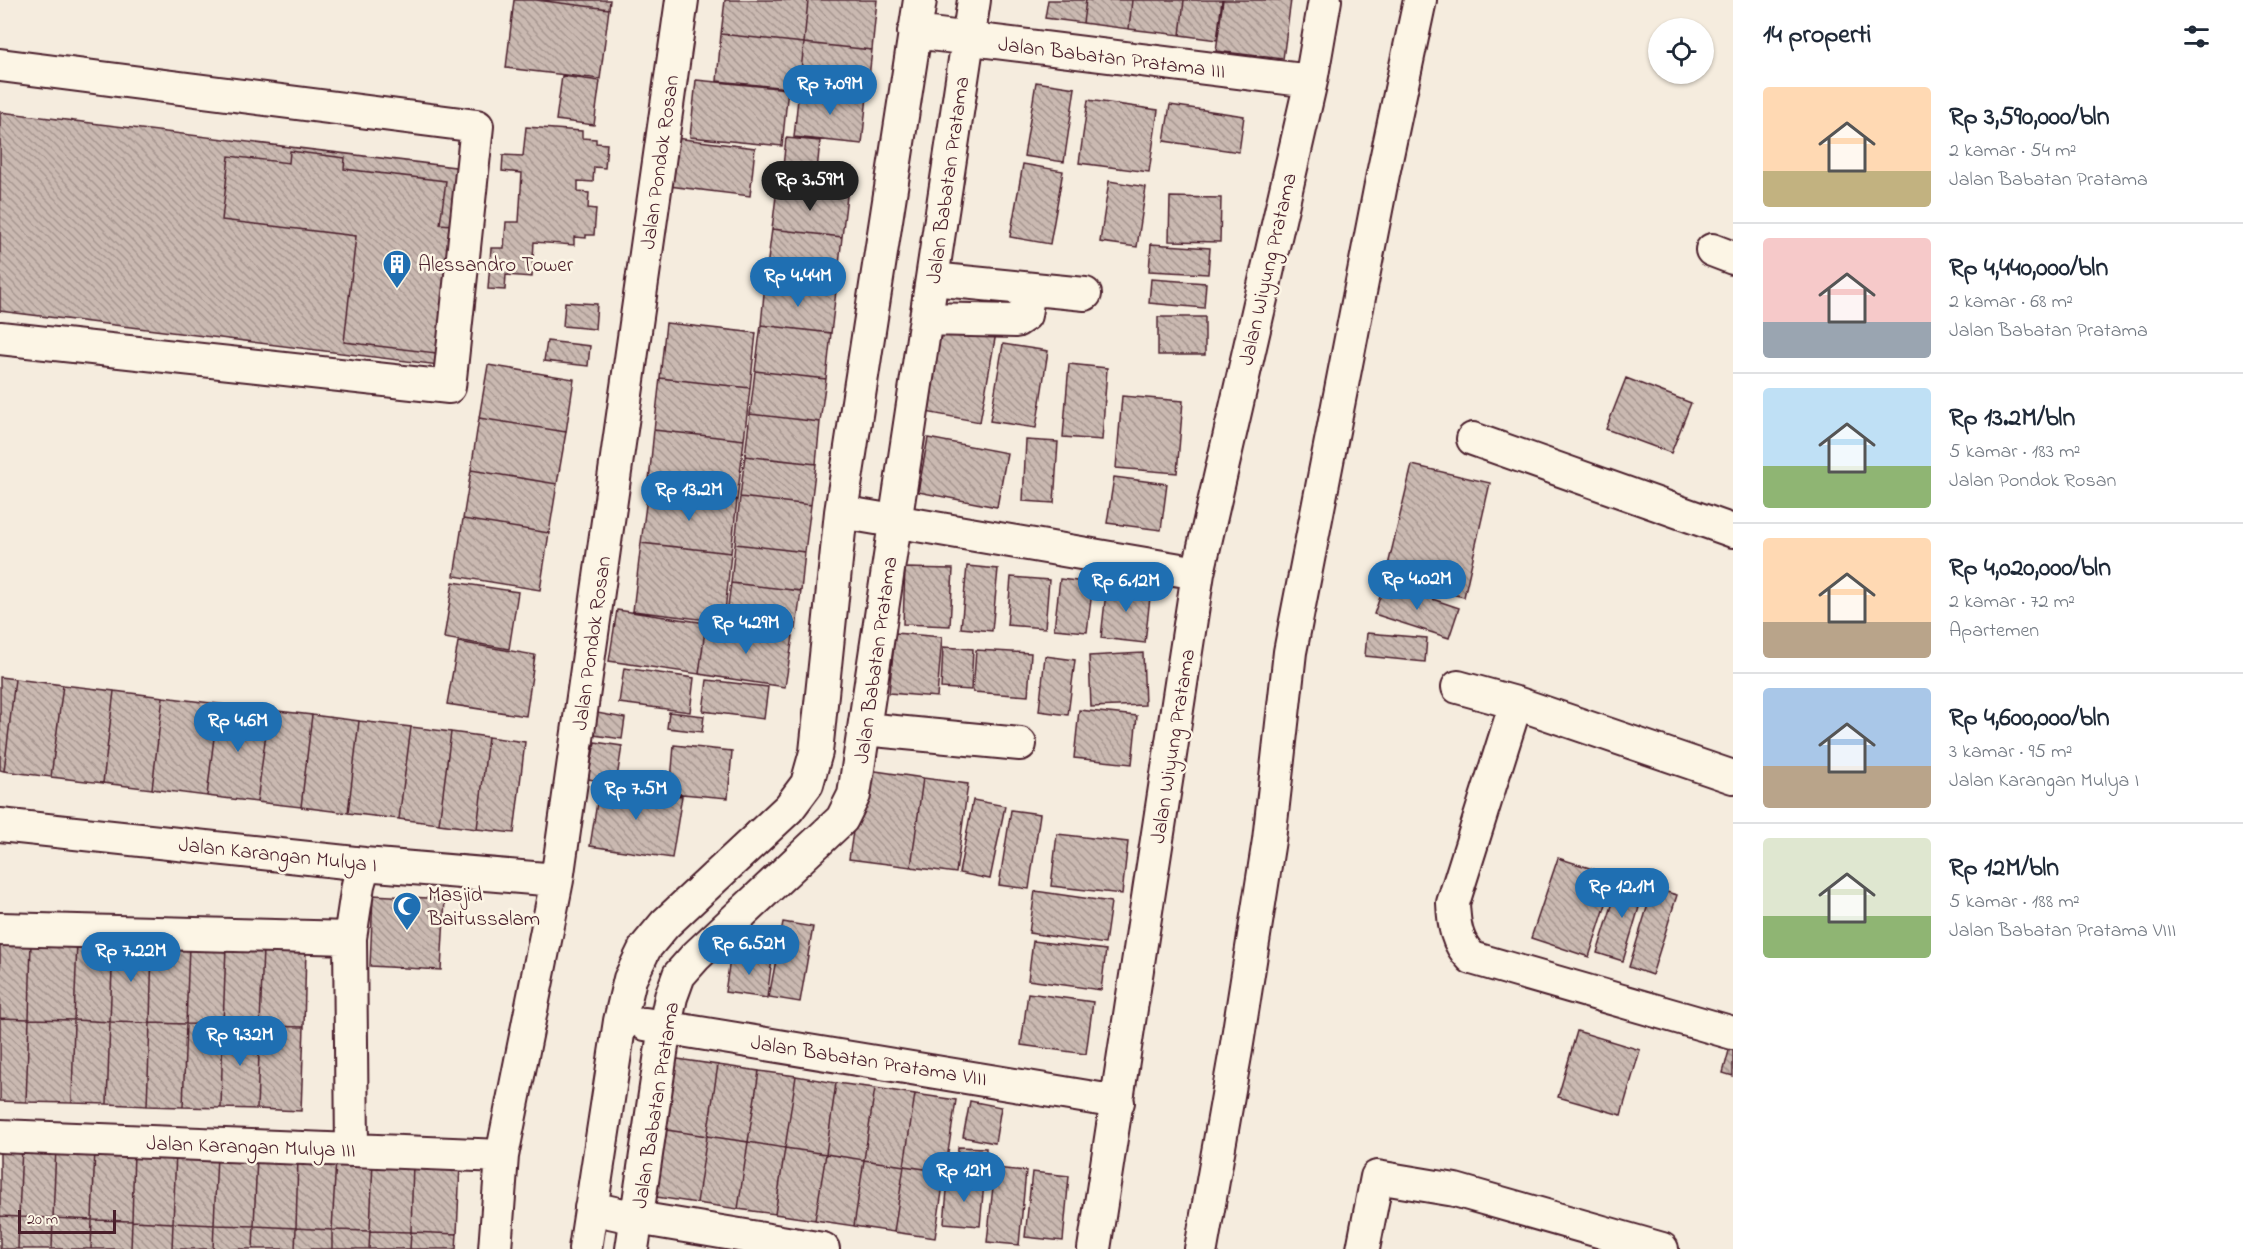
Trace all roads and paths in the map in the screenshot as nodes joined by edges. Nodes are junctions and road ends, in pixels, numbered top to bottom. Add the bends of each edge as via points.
1 (682, 0) edge
2 (920, 0) edge
3 (974, 0) edge
4 (1325, 0) edge
5 (1420, 0) edge
6 (914, 32) junction
7 (968, 40) junction
8 (0, 65) edge
9 (1311, 81) junction
10 (932, 279) junction
11 (1029, 289) junction
12 (1085, 294) dead end
13 (926, 320) junction
14 (0, 339) edge
15 (1473, 439) dead end
16 (841, 512) junction
17 (895, 522) junction
18 (1733, 531) edge
19 (1198, 573) junction
20 (1458, 687) dead end
21 (1516, 703) junction
22 (864, 729) junction
23 (1020, 744) dead end
24 (1733, 777) edge
25 (0, 825) edge
26 (364, 864) junction
27 (557, 880) junction
28 (0, 929) edge
29 (350, 938) junction
30 (620, 1021) junction
31 (665, 1026) junction
32 (1733, 1033) edge
33 (1118, 1102) junction
34 (0, 1136) edge
35 (352, 1150) junction
36 (502, 1156) junction
37 (591, 1208) junction
38 (637, 1218) junction
39 (495, 1249) edge
40 (585, 1249) edge
41 (632, 1249) edge
42 (823, 1249) edge
43 (1094, 1249) edge
44 (1201, 1249) edge
45 (1364, 1249) edge
46 (1662, 1249) edge

1 - 27 street, Jalan Pondok Rosan
2 - 6 street
3 - 7 street, Jalan Babatan Pratama
4 - 9 street, Jalan Wiyung Pratama
5 - 44 street via 1290,652 1269,840
6 - 7 street, Jalan Babatan Pratama III
6 - 16 street
7 - 9 street, Jalan Babatan Pratama III
7 - 10 street, Jalan Babatan Pratama
8 - 14 street via 477,126 449,387
9 - 19 street, Jalan Wiyung Pratama
10 - 11 street
10 - 13 street, Jalan Babatan Pratama
11 - 12 street
11 - 13 street via 1025,315 1016,321
13 - 17 street, Jalan Babatan Pratama
15 - 18 street
16 - 17 street
16 - 30 street via 816,752 807,784 789,808 665,924 645,948 630,979
17 - 19 street
17 - 22 street, Jalan Babatan Pratama
19 - 33 street, Jalan Wiyung Pratama
20 - 21 street
21 - 24 street
21 - 32 street via 1453,903 1457,937 1463,949 1472,958
22 - 23 street
22 - 31 street, Jalan Babatan Pratama via 854,795 842,819 679,975
25 - 26 street, Jalan Karangan Mulya I
26 - 27 street, Jalan Karangan Mulya I
26 - 29 street
27 - 36 street, Jalan Pondok Rosan
28 - 29 street
29 - 35 street
30 - 31 street, Jalan Babatan Pratama VIII
30 - 37 street
31 - 33 street, Jalan Babatan Pratama VIII
31 - 38 street, Jalan Babatan Pratama
33 - 43 street, Jalan Wiyung Pratama
34 - 35 street, Jalan Karangan Mulya III
35 - 36 street, Jalan Karangan Mulya III
36 - 39 street, Jalan Pondok Rosan
37 - 38 street
37 - 40 street
38 - 41 street, Jalan Babatan Pratama
38 - 42 street
45 - 46 street via 1377,1177 1455,1190

